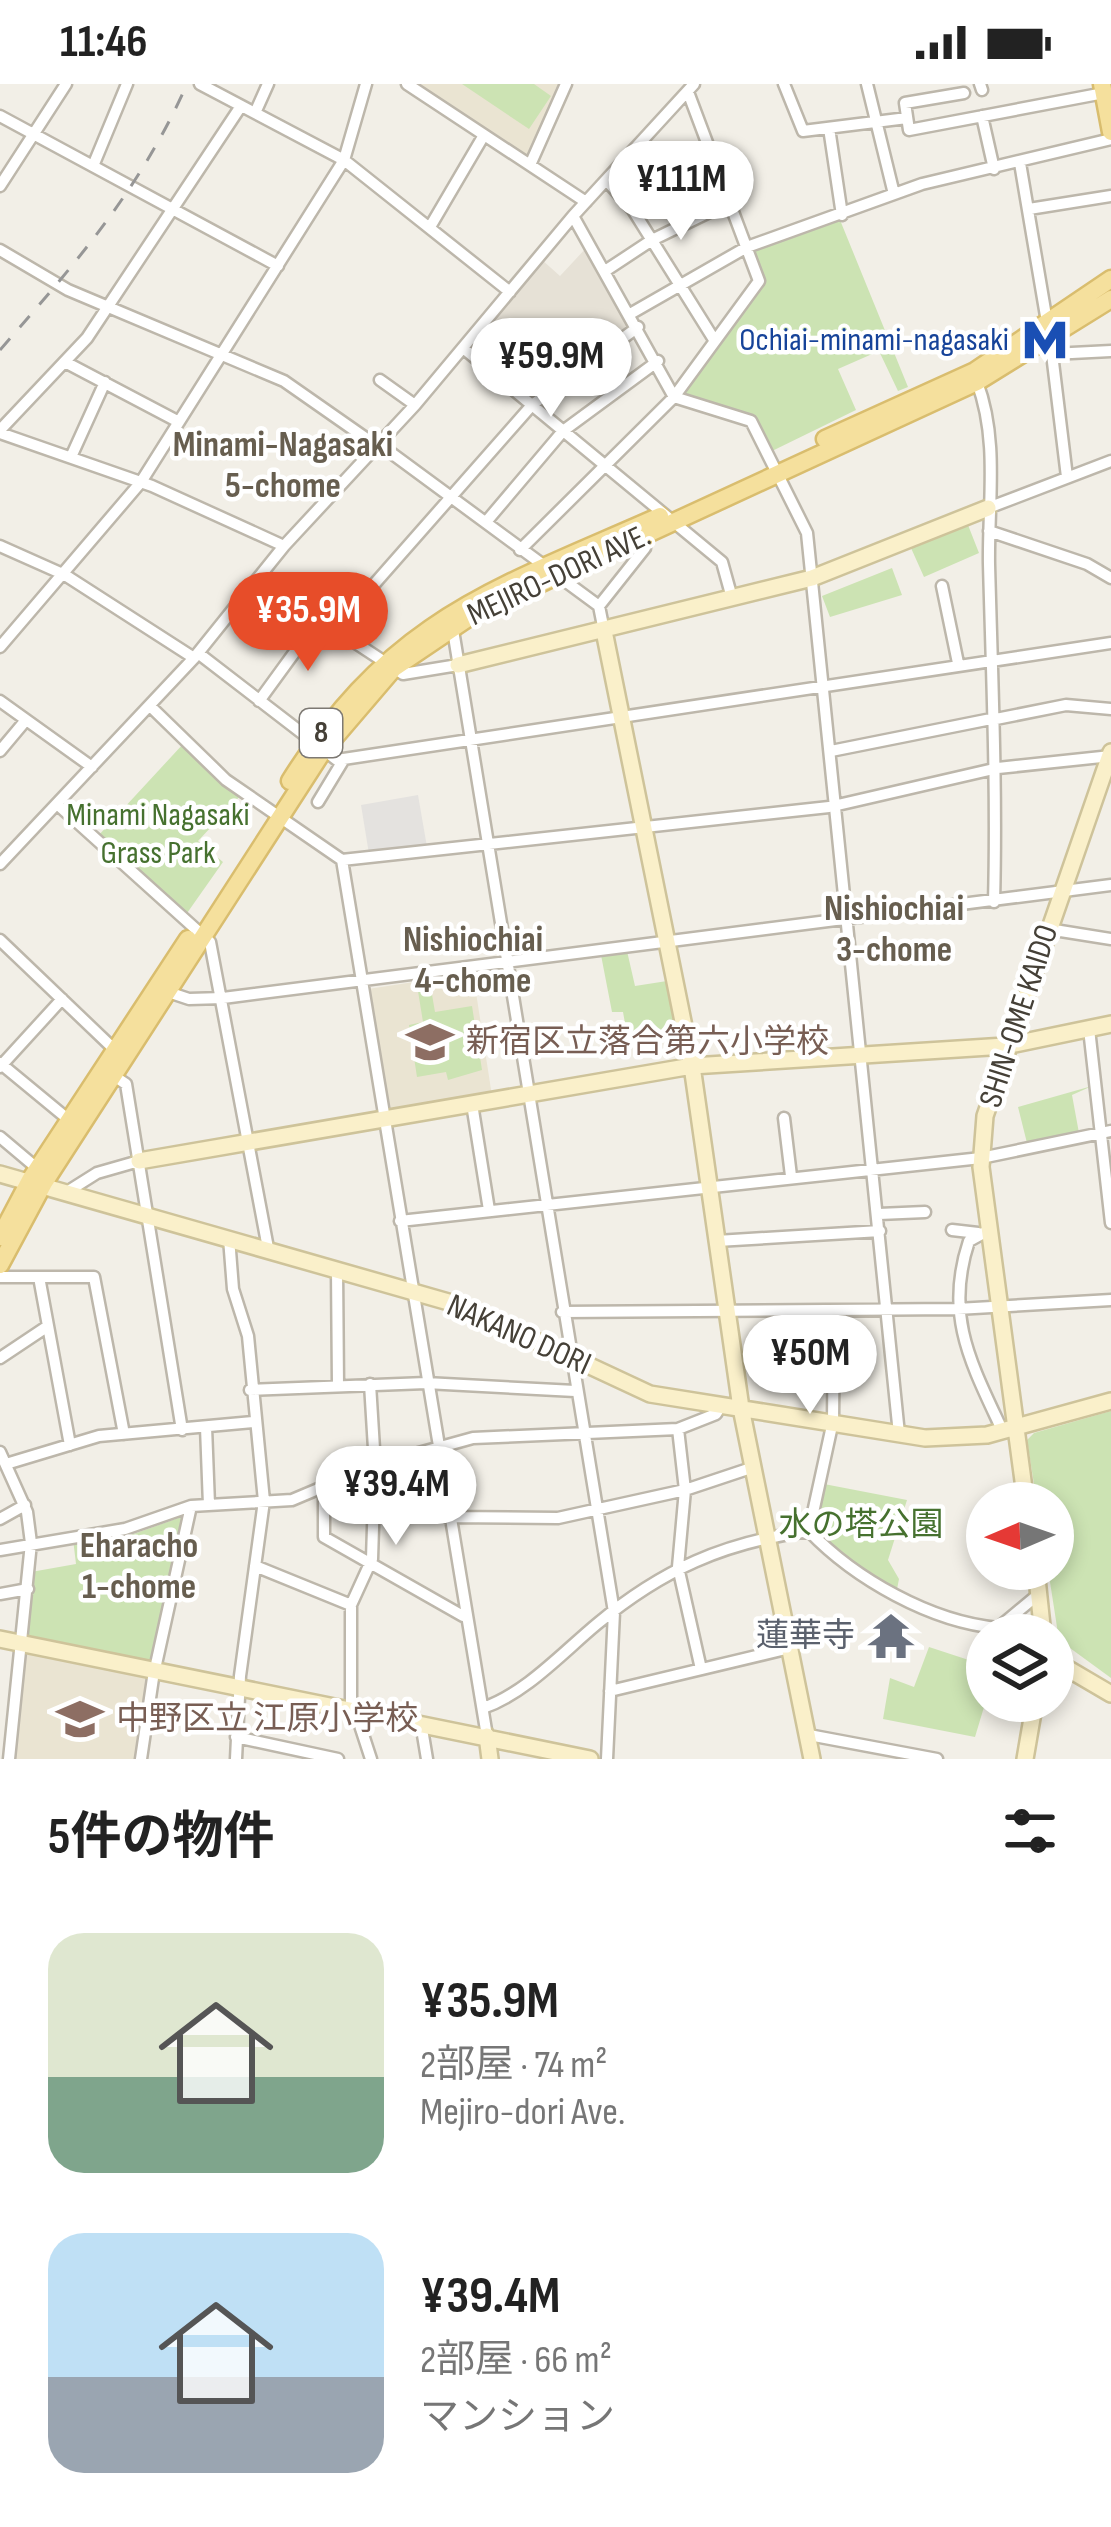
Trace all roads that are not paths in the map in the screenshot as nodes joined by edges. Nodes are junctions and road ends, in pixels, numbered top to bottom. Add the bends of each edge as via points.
1 (65, 84) edge
2 (127, 84) edge
3 (200, 84) edge
4 (268, 84) edge
5 (366, 84) edge
6 (407, 84) edge
7 (566, 84) edge
8 (784, 84) edge
9 (867, 84) edge
10 (691, 88) edge
11 (1103, 88) edge
12 (964, 93) dead end
13 (241, 106) junction
14 (255, 113) junction
15 (0, 116) edge
16 (982, 116) junction
17 (907, 118) junction
18 (878, 123) junction
19 (829, 128) junction
20 (33, 134) junction
21 (484, 135) junction
22 (1111, 135) edge
23 (344, 160) junction
24 (1020, 164) junction
25 (530, 165) junction
26 (93, 166) junction
27 (994, 169) junction
28 (606, 180) junction
29 (0, 186) edge
30 (894, 194) junction
31 (1111, 196) edge
32 (586, 202) junction
33 (730, 202) junction
34 (1029, 209) junction
35 (173, 210) junction
36 (842, 214) junction
37 (573, 216) junction
38 (430, 227) junction
39 (652, 240) junction
40 (746, 247) junction
41 (0, 250) edge
42 (278, 266) junction
43 (605, 271) junction
44 (1111, 279) edge
45 (678, 282) junction
46 (510, 292) junction
47 (1111, 299) edge
48 (106, 306) junction
49 (630, 314) junction
50 (638, 328) junction
51 (713, 338) junction
52 (1048, 341) junction
53 (463, 348) junction
54 (1111, 351) edge
55 (223, 353) junction
56 (658, 361) junction
57 (65, 362) junction
58 (380, 380) dead end
59 (105, 382) junction
60 (977, 382) junction
61 (674, 397) junction
62 (416, 405) junction
63 (532, 405) junction
64 (179, 422) junction
65 (563, 431) junction
66 (0, 432) edge
67 (378, 445) junction
68 (71, 457) junction
69 (1111, 461) edge
70 (605, 466) junction
71 (775, 469) junction
72 (1067, 477) junction
73 (141, 482) junction
74 (451, 498) junction
75 (988, 508) junction
76 (670, 517) junction
77 (486, 523) junction
78 (988, 531) junction
79 (642, 536) junction
80 (0, 546) edge
81 (284, 546) junction
82 (520, 550) junction
83 (553, 571) junction
84 (65, 574) junction
85 (812, 578) junction
86 (1111, 578) edge
87 (258, 579) junction
88 (942, 586) dead end
89 (732, 598) junction
90 (599, 606) junction
91 (451, 619) junction
92 (318, 620) junction
93 (333, 631) junction
94 (604, 631) junction
95 (1111, 643) edge
96 (0, 647) edge
97 (196, 655) junction
98 (993, 658) junction
99 (958, 663) junction
100 (388, 665) junction
101 (458, 665) junction
102 (823, 685) junction
103 (259, 700) junction
104 (0, 701) edge
105 (150, 706) junction
106 (1111, 709) edge
107 (622, 717) junction
108 (996, 719) junction
109 (26, 720) junction
110 (470, 740) junction
111 (318, 748) junction
112 (0, 751) edge
113 (831, 751) junction
114 (1110, 755) edge
115 (344, 760) junction
116 (92, 767) junction
117 (998, 769) junction
118 (318, 802) dead end
119 (56, 804) junction
120 (837, 805) junction
121 (276, 813) junction
122 (644, 827) junction
123 (488, 844) junction
124 (2, 860) edge
125 (342, 860) junction
126 (1111, 885) edge
127 (1059, 896) junction
128 (994, 902) junction
129 (850, 920) junction
130 (1048, 929) junction
131 (203, 936) junction
132 (1111, 939) edge
133 (0, 940) edge
134 (667, 942) junction
135 (505, 963) junction
136 (361, 981) junction
137 (168, 992) junction
138 (223, 998) junction
139 (62, 999) junction
140 (1111, 1024) edge
141 (1089, 1029) junction
142 (1005, 1046) junction
143 (116, 1051) junction
144 (863, 1055) junction
145 (1, 1065) edge
146 (692, 1066) junction
147 (114, 1076) junction
148 (527, 1094) junction
149 (472, 1104) junction
150 (784, 1118) dead end
151 (383, 1119) junction
152 (69, 1120) junction
153 (1106, 1132) edge
154 (0, 1137) edge
155 (248, 1143) junction
156 (981, 1158) junction
157 (139, 1161) junction
158 (874, 1167) junction
159 (0, 1174) edge
160 (791, 1176) junction
161 (37, 1178) junction
162 (709, 1186) junction
163 (70, 1190) junction
164 (544, 1204) junction
165 (489, 1210) junction
166 (925, 1212) dead end
167 (149, 1214) junction
168 (879, 1214) junction
169 (400, 1221) junction
170 (1111, 1223) edge
171 (952, 1230) dead end
172 (880, 1231) junction
173 (983, 1232) junction
174 (0, 1237) edge
175 (229, 1238) junction
176 (717, 1241) junction
177 (268, 1248) junction
178 (0, 1265) edge
179 (337, 1270) junction
180 (0, 1277) edge
181 (39, 1277) junction
182 (410, 1291) junction
183 (1111, 1300) edge
184 (1000, 1306) junction
185 (887, 1309) junction
186 (957, 1309) junction
187 (727, 1310) junction
188 (833, 1310) junction
189 (562, 1312) junction
190 (48, 1326) junction
191 (569, 1357) junction
192 (0, 1358) edge
193 (370, 1384) junction
194 (425, 1384) junction
195 (338, 1385) junction
196 (250, 1390) junction
197 (575, 1390) junction
198 (1111, 1401) edge
199 (722, 1404) junction
200 (741, 1408) junction
201 (833, 1421) junction
202 (253, 1422) junction
203 (206, 1427) junction
204 (182, 1430) junction
205 (678, 1430) junction
206 (1009, 1430) junction
207 (124, 1434) junction
208 (581, 1434) junction
209 (899, 1434) junction
210 (70, 1445) junction
211 (436, 1447) junction
212 (0, 1452) edge
213 (375, 1465) junction
214 (752, 1468) junction
215 (6, 1473) edge
216 (1021, 1482) edge
217 (324, 1488) junction
218 (685, 1490) junction
219 (264, 1501) junction
220 (25, 1505) junction
221 (209, 1505) junction
222 (191, 1506) junction
223 (595, 1510) junction
224 (447, 1517) junction
225 (0, 1519) edge
226 (809, 1531) junction
227 (765, 1537) junction
228 (31, 1543) junction
229 (0, 1550) edge
230 (371, 1565) junction
231 (255, 1566) junction
232 (678, 1567) junction
233 (28, 1589) junction
234 (1040, 1590) edge
235 (1040, 1593) junction
236 (0, 1594) edge
237 (350, 1605) junction
238 (614, 1612) junction
239 (1042, 1614) edge
240 (464, 1616) junction
241 (0, 1639) edge
242 (22, 1643) junction
243 (790, 1648) junction
244 (701, 1669) junction
245 (154, 1670) junction
246 (1074, 1672) edge
247 (239, 1686) junction
248 (610, 1691) junction
249 (1111, 1694) edge
250 (0, 1700) edge
251 (16, 1703) junction
252 (483, 1708) junction
253 (353, 1709) junction
254 (1031, 1722) edge
255 (421, 1723) junction
256 (809, 1735) junction
257 (487, 1736) junction
258 (236, 1737) junction
259 (918, 1757) edge
260 (9, 1759) edge
261 (141, 1759) edge
262 (236, 1759) edge
263 (338, 1759) edge
264 (371, 1759) edge
265 (427, 1759) edge
266 (490, 1759) edge
267 (590, 1759) edge
268 (607, 1759) edge
269 (812, 1759) edge
270 (937, 1759) edge
271 (1025, 1759) edge

1 - 20 street
2 - 26 street
3 - 13 street
4 - 14 street
5 - 23 street
6 - 21 street
7 - 25 street
8 - 19 street via 799,128
9 - 18 street
10 - 28 street
10 - 33 street
11 - 16 street
11 - 22 main road
12 - 17 street via 905,103
13 - 14 street
13 - 35 street
14 - 23 street
15 - 20 street
16 - 17 street via 909,130
16 - 27 street
17 - 18 street
18 - 19 street
18 - 30 street
19 - 36 street
20 - 26 street
20 - 29 street
21 - 25 street
21 - 38 street
22 - 24 street
23 - 38 street
23 - 42 street
24 - 27 street
24 - 34 street
25 - 32 street
26 - 35 street
27 - 30 street
28 - 32 street
28 - 39 street
30 - 36 street
31 - 34 street
32 - 37 street
33 - 39 street
33 - 40 street
34 - 52 street
35 - 42 street
35 - 48 street
36 - 40 street
37 - 43 street
37 - 46 street
38 - 46 street
39 - 43 street
39 - 45 street
40 - 45 street
40 - 51 street via 760,281
41 - 48 street
42 - 55 street
43 - 49 street
44 - 52 main road, MEJIRO-DORI AVE. / 8
45 - 49 street
45 - 51 street
46 - 53 street
47 - 52 main road, MEJIRO-DORI AVE. / 8
48 - 55 street
48 - 57 street
49 - 50 street
50 - 56 street
50 - 63 street
51 - 61 street
52 - 54 street
52 - 60 main road, MEJIRO-DORI AVE. / 8
52 - 71 main road, MEJIRO-DORI AVE. / 8
52 - 72 street
53 - 62 street
53 - 63 street
55 - 64 street
55 - 67 street via 310,397
56 - 61 street
56 - 65 street
57 - 59 street
57 - 66 street
58 - 62 street
59 - 64 street
59 - 68 street
60 - 71 main road, MEJIRO-DORI AVE. / 8
60 - 75 street via 992,434
61 - 70 street
61 - 71 street via 751,422
62 - 67 street
63 - 65 street
63 - 74 street
64 - 73 street
65 - 70 street
65 - 77 street
66 - 68 street
67 - 74 street
67 - 81 street
68 - 73 street
69 - 72 street
70 - 76 street
70 - 82 street
71 - 76 main road, MEJIRO-DORI AVE. / 8
71 - 85 street via 806,532
72 - 75 street
73 - 81 street
73 - 84 street
74 - 77 street
74 - 93 street
75 - 78 street
75 - 85 street
76 - 79 main road, MEJIRO-DORI AVE. / 8
76 - 83 main road, MEJIRO-DORI AVE. / 8
76 - 89 street via 722,562
77 - 82 street
78 - 86 street
78 - 98 street
79 - 83 main road, MEJIRO-DORI AVE. / 8
79 - 90 street via 645,548
80 - 84 street
81 - 87 street
82 - 83 street
83 - 90 street
83 - 91 main road, MEJIRO-DORI AVE. / 8
84 - 96 street
84 - 97 street
85 - 89 street
85 - 102 street
87 - 92 street
87 - 97 street
88 - 99 street
89 - 94 street
90 - 94 street
91 - 100 main road, MEJIRO-DORI AVE. / 8
91 - 101 street
92 - 93 street
92 - 103 street
93 - 100 street
94 - 101 street
94 - 107 street
95 - 98 street
97 - 103 street
97 - 105 street
98 - 99 street
98 - 108 street
99 - 102 street
100 - 101 street via 403,674
100 - 111 main road, MEJIRO-DORI AVE. / 8
101 - 110 street
102 - 107 street
102 - 113 street
103 - 111 street
104 - 109 street
105 - 116 street
105 - 121 street via 226,780
106 - 108 street via 1066,705
107 - 110 street
107 - 122 street
108 - 113 street
108 - 117 street
109 - 112 street
109 - 116 street
110 - 115 street
110 - 123 street
111 - 115 street
111 - 121 main road, MEJIRO-DORI AVE. / 8
113 - 120 street
114 - 117 street
114 - 127 street, SHIN-OME KAIDO
115 - 118 street
116 - 119 street
117 - 120 street
117 - 128 street
119 - 124 street
119 - 131 street
120 - 122 street
120 - 129 street
121 - 125 street
121 - 131 main road, MEJIRO-DORI AVE. / 8
122 - 123 street
122 - 134 street
123 - 125 street
123 - 135 street
125 - 136 street
126 - 127 street
127 - 128 street
127 - 130 street, SHIN-OME KAIDO
128 - 129 street
129 - 134 street
129 - 144 street
130 - 132 street
130 - 142 street, SHIN-OME KAIDO
131 - 137 main road, MEJIRO-DORI AVE. / 8
131 - 138 street
131 - 143 main road, MEJIRO-DORI AVE. / 8
133 - 139 street
134 - 135 street
134 - 146 street
135 - 136 street
135 - 148 street
136 - 138 street
136 - 151 street
137 - 138 street
137 - 147 main road, MEJIRO-DORI AVE. / 8
138 - 155 street
139 - 143 street
139 - 145 street
140 - 141 street
141 - 142 street
141 - 153 street
142 - 144 street
142 - 156 street, SHIN-OME KAIDO
143 - 152 main road, MEJIRO-DORI AVE. / 8
144 - 146 street
144 - 158 street
145 - 152 street
146 - 148 street
146 - 162 street
147 - 157 street via 126,1084
147 - 161 main road, MEJIRO-DORI AVE. / 8
148 - 149 street
148 - 164 street
149 - 151 street
149 - 165 street
150 - 160 street
151 - 155 street
151 - 169 street
152 - 161 main road, MEJIRO-DORI AVE. / 8
153 - 156 street
153 - 170 street
154 - 161 street
155 - 157 street
155 - 177 street
156 - 158 street
156 - 173 street, SHIN-OME KAIDO
157 - 163 street
157 - 167 street
158 - 160 street
158 - 168 street
159 - 161 street, NAKANO DORI
160 - 162 street
161 - 163 street, NAKANO DORI
161 - 174 main road, MEJIRO-DORI AVE. / 8
161 - 178 main road, MEJIRO-DORI AVE. / 8
162 - 164 street
162 - 176 street
163 - 167 street, NAKANO DORI
164 - 165 street
164 - 189 street
165 - 169 street
166 - 168 street
167 - 175 street, NAKANO DORI
167 - 204 street
168 - 172 street
169 - 182 street
171 - 173 street
172 - 176 street
172 - 185 street
173 - 184 street, SHIN-OME KAIDO
173 - 186 street via 969,1240
175 - 177 street, NAKANO DORI
175 - 196 street
176 - 187 street
177 - 179 street, NAKANO DORI
179 - 182 street, NAKANO DORI
179 - 195 street
180 - 181 street
181 - 190 street
181 - 207 street via 94,1277
182 - 191 street, NAKANO DORI
182 - 194 street
183 - 184 street
184 - 186 street
184 - 206 street, SHIN-OME KAIDO
185 - 186 street
185 - 188 street
185 - 209 street
186 - 206 street via 966,1346
187 - 188 street
187 - 189 street
187 - 200 street
188 - 201 street
189 - 191 street
190 - 192 street
190 - 210 street
191 - 197 street
191 - 199 street, NAKANO DORI via 650,1394
193 - 194 street
193 - 195 street
193 - 213 street
194 - 197 street
194 - 211 street
195 - 196 street
196 - 202 street
197 - 208 street
198 - 206 street, NAKANO DORI
199 - 200 street, NAKANO DORI
199 - 205 street
200 - 201 street, NAKANO DORI
200 - 214 street
201 - 209 street, NAKANO DORI
201 - 226 street
202 - 203 street
202 - 219 street
203 - 204 street
203 - 221 street
204 - 207 street
205 - 208 street
205 - 218 street
206 - 209 street, NAKANO DORI
206 - 216 street, SHIN-OME KAIDO
207 - 210 street
208 - 211 street via 499,1435
208 - 223 street
210 - 215 street
211 - 213 street
211 - 224 street
212 - 215 street
213 - 217 street
213 - 230 street
214 - 218 street
214 - 227 street
215 - 220 street
217 - 219 street
217 - 230 street via 324,1537
218 - 223 street
218 - 232 street
219 - 221 street
219 - 231 street
220 - 225 street
220 - 228 street
221 - 222 street
222 - 228 street via 125,1529
222 - 245 street
223 - 224 street via 558,1518
223 - 238 street
224 - 240 street
226 - 227 street
226 - 235 street via 891,1591 959,1622 998,1628
227 - 232 street
227 - 243 street
228 - 229 street
228 - 233 street
230 - 237 street
230 - 240 street
231 - 237 street
231 - 247 street
232 - 238 street
232 - 244 street
233 - 236 street
233 - 242 street
234 - 235 street
235 - 239 street
237 - 253 street
238 - 248 street
238 - 252 street
240 - 252 street
241 - 242 street
242 - 245 street
242 - 251 street
243 - 244 street
243 - 256 street
244 - 248 street
245 - 247 street
245 - 261 street
246 - 249 street
247 - 253 street
247 - 258 street
248 - 268 street
250 - 251 street
251 - 260 street
252 - 257 street
253 - 255 street
253 - 264 street
254 - 271 street
255 - 257 street
255 - 265 street
256 - 259 street
256 - 269 street
257 - 266 street
257 - 267 street
258 - 262 street
258 - 263 street
259 - 270 street

